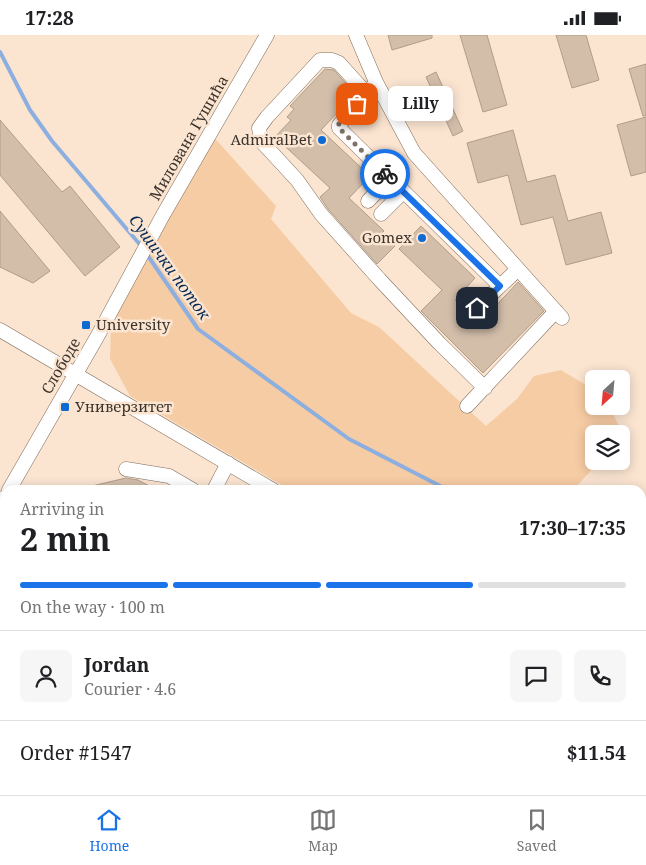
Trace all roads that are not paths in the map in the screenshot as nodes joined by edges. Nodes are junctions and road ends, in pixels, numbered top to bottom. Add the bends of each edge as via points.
1 (267, 35) edge
2 (356, 35) edge
3 (376, 82) junction
4 (366, 93) junction
5 (389, 179) junction
6 (403, 192) junction
7 (368, 201) dead end
8 (381, 213) dead end
9 (139, 257) joint
10 (517, 270) junction
11 (500, 286) junction
12 (477, 308) dead end
13 (0, 330) edge
14 (76, 373) junction
15 (484, 388) junction
16 (467, 406) dead end
17 (228, 463) junction
18 (126, 469) dead end
19 (12, 485) edge
20 (184, 485) edge
21 (217, 485) edge
22 (265, 485) edge

1 - 9 street, Милована Гушића
2 - 3 street
3 - 4 street
3 - 10 street via 414,153
4 - 5 street via 338,125 342,133
4 - 15 street via 339,63 320,60 267,117 259,128 261,141 297,180 320,214
5 - 6 street
5 - 7 street
6 - 8 street
6 - 11 street
9 - 14 street, Слободе
10 - 11 street
10 - 15 street via 559,315
11 - 12 street
13 - 14 street
14 - 17 street
14 - 19 street, Слободе
15 - 16 street
17 - 21 street
17 - 22 street
18 - 20 street via 169,477

